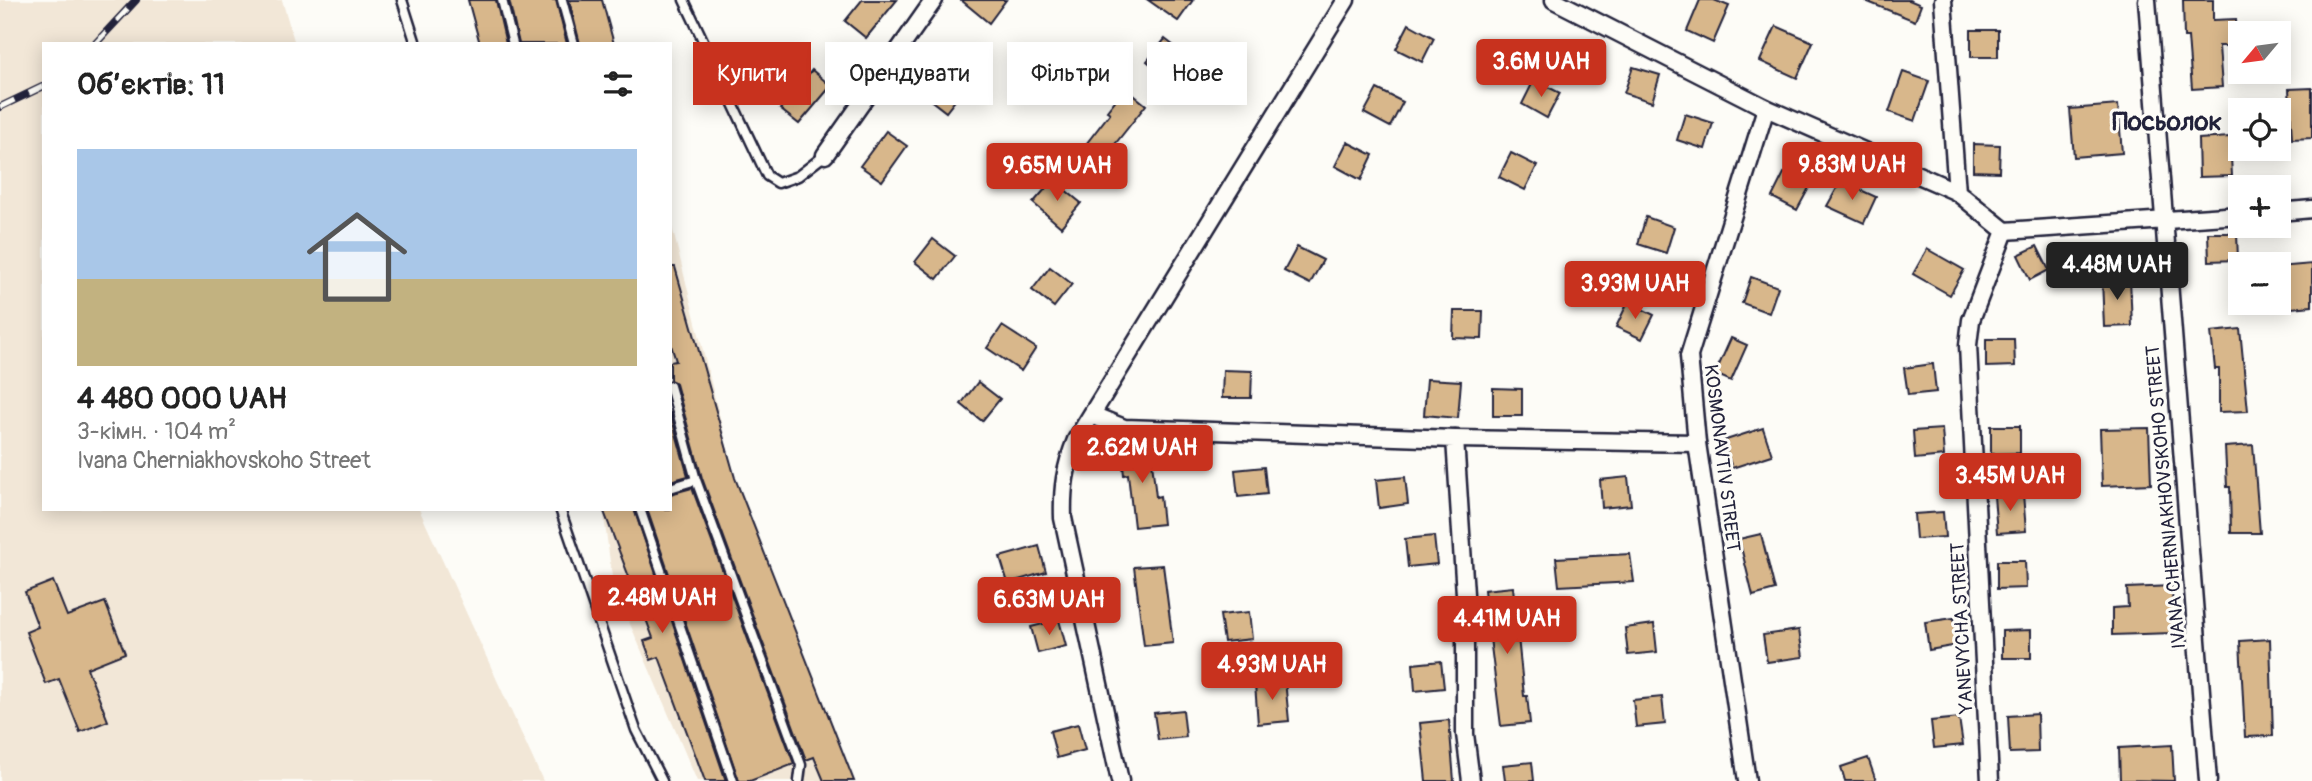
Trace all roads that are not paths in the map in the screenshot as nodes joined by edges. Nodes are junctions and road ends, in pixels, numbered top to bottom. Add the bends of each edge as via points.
1 (402, 0) edge
2 (502, 0) edge
3 (562, 0) edge
4 (684, 0) edge
5 (934, 0) edge
6 (1346, 0) edge
7 (1554, 0) edge
8 (1943, 0) edge
9 (2147, 0) edge
10 (415, 42) edge
11 (512, 42) edge
12 (573, 42) edge
13 (1766, 108) junction
14 (825, 155) joint
15 (1957, 192) junction
16 (2312, 209) edge
17 (2291, 211) edge
18 (2228, 216) edge
19 (2164, 220) junction
20 (2005, 231) junction
21 (672, 393) edge
22 (1092, 415) junction
23 (1455, 439) junction
24 (1697, 443) junction
25 (696, 480) junction
26 (672, 487) edge
27 (561, 511) edge
28 (641, 511) edge
29 (662, 781) edge
30 (733, 781) edge
31 (799, 781) edge
32 (1120, 781) edge
33 (1471, 781) edge
34 (1747, 781) edge
35 (1990, 781) edge
36 (2208, 781) edge

1 - 10 lane
2 - 11 lane
3 - 12 lane
4 - 14 lane via 767,176 778,183 798,176
5 - 14 street
6 - 22 street
7 - 13 street
8 - 15 street
9 - 19 street, IVANA CHERNIAKHOVSKOHO STREET
13 - 15 street
13 - 24 street, KOSMONAVTIV STREET via 1689,356
15 - 20 street
16 - 17 street
18 - 19 street
19 - 20 street
19 - 36 street, IVANA CHERNIAKHOVSKOHO STREET
20 - 35 street, YANEVYCHA STREET via 1971,320 1968,345
21 - 25 lane
22 - 23 street via 1124,428
22 - 32 street via 1067,461 1063,518
23 - 24 street
23 - 33 street via 1465,594 1465,734
24 - 34 street, KOSMONAVTIV STREET
25 - 26 lane
25 - 31 lane via 801,765
27 - 29 lane via 636,730
28 - 30 lane

